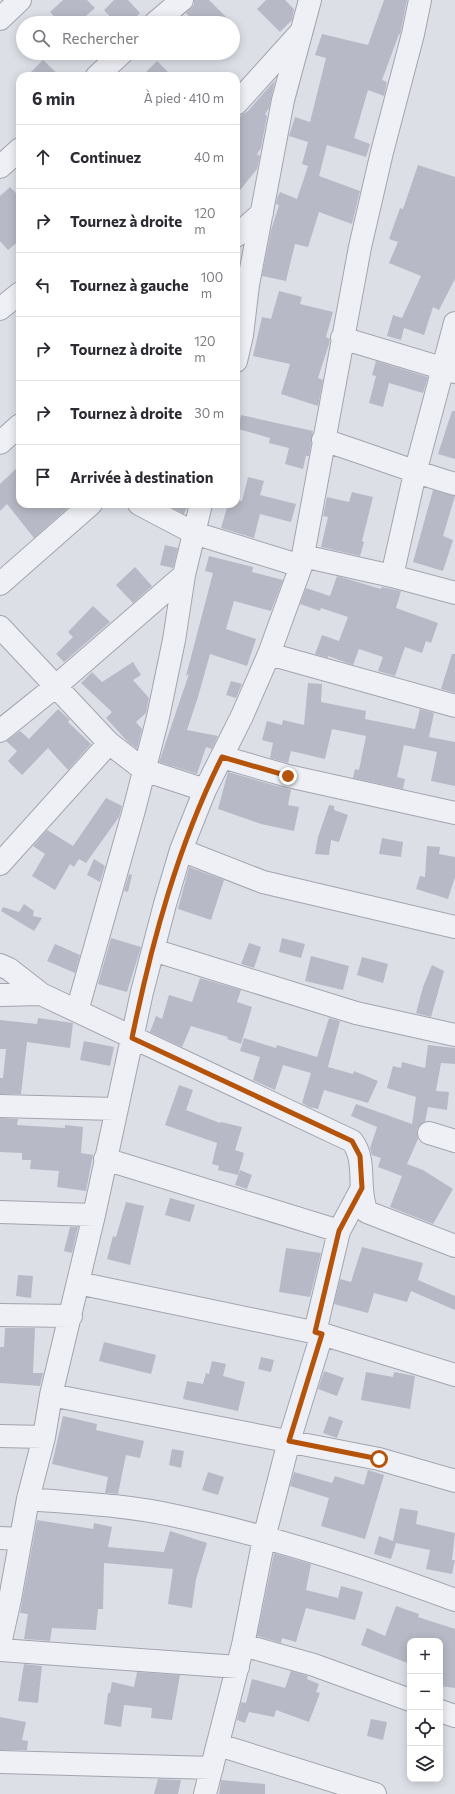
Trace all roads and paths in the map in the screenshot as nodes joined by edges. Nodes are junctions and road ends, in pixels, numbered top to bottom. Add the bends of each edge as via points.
1 (20, 0) edge
2 (182, 0) edge
3 (310, 0) edge
4 (420, 0) edge
5 (163, 16) edge
6 (0, 19) edge
7 (302, 30) junction
8 (114, 60) edge
9 (101, 72) edge
10 (240, 100) edge
11 (16, 153) edge
12 (0, 167) edge
13 (262, 213) junction
14 (240, 232) edge
15 (16, 296) edge
16 (0, 309) edge
17 (455, 323) edge
18 (342, 338) junction
19 (240, 344) edge
20 (449, 371) edge
21 (16, 429) edge
22 (323, 440) junction
23 (0, 443) edge
24 (415, 473) junction
25 (455, 484) edge
26 (86, 508) edge
27 (147, 508) edge
28 (200, 508) edge
29 (194, 533) junction
30 (302, 561) junction
31 (184, 575) junction
32 (392, 576) junction
33 (0, 584) edge
34 (455, 593) edge
35 (0, 627) edge
36 (269, 654) junction
37 (56, 686) junction
38 (455, 706) edge
39 (0, 731) edge
40 (109, 743) junction
41 (222, 757) junction
42 (144, 770) junction
43 (205, 790) junction
44 (455, 813) edge
45 (181, 850) junction
46 (0, 864) edge
47 (455, 928) edge
48 (153, 950) junction
49 (0, 965) edge
50 (0, 994) edge
51 (41, 994) junction
52 (77, 1012) junction
53 (455, 1035) edge
54 (132, 1038) junction
55 (0, 1106) edge
56 (115, 1109) junction
57 (429, 1133) dead end
58 (455, 1140) edge
59 (105, 1159) junction
60 (362, 1188) junction
61 (0, 1212) edge
62 (94, 1215) junction
63 (339, 1231) junction
64 (455, 1246) edge
65 (78, 1283) junction
66 (0, 1315) edge
67 (71, 1316) junction
68 (319, 1333) junction
69 (455, 1375) edge
70 (51, 1395) junction
71 (0, 1436) edge
72 (44, 1437) junction
73 (289, 1441) junction
74 (455, 1481) edge
75 (28, 1498) junction
76 (10, 1538) edge
77 (264, 1538) junction
78 (455, 1600) edge
79 (0, 1644) edge
80 (243, 1645) junction
81 (0, 1650) edge
82 (238, 1667) junction
83 (407, 1699) edge
84 (443, 1712) edge
85 (455, 1716) edge
86 (219, 1745) junction
87 (0, 1762) edge
88 (212, 1768) junction
89 (205, 1794) edge
90 (375, 1794) edge

1 - 6 street
2 - 5 street
3 - 7 street
4 - 18 street via 382,152
7 - 10 street
7 - 13 street via 283,100
8 - 9 street
11 - 12 street
13 - 14 street
13 - 19 street
15 - 16 street
17 - 20 street
18 - 20 street
18 - 22 street
20 - 24 street
21 - 23 street
22 - 24 street via 366,453
22 - 30 street
24 - 25 street
24 - 32 street
26 - 33 street
27 - 29 street
28 - 29 street
29 - 30 street
29 - 31 street
30 - 32 street
30 - 36 street
31 - 37 street
31 - 42 street via 174,640
32 - 34 street
35 - 37 street
36 - 38 street
36 - 41 street
37 - 39 street
37 - 40 street
40 - 42 street
40 - 46 street
41 - 43 street
41 - 44 street via 288,776
42 - 43 street
42 - 52 street
43 - 45 street
45 - 47 street via 263,882
45 - 48 street
48 - 53 street via 356,1013
48 - 54 street
49 - 51 street
50 - 51 street
51 - 52 street
52 - 54 street
54 - 56 street
54 - 60 street via 352,1141 360,1156
55 - 56 street
56 - 59 street
57 - 58 street
59 - 62 street
59 - 63 street
60 - 63 street
60 - 64 street via 363,1204 367,1212
61 - 62 street
62 - 65 street
63 - 68 street
65 - 67 street
65 - 68 street
66 - 67 street
67 - 70 street
68 - 69 street
68 - 73 street
70 - 72 street
70 - 73 street
71 - 72 street
72 - 75 street
73 - 74 street via 379,1459
73 - 77 street
75 - 76 street
75 - 77 street via 119,1507 175,1516
76 - 79 street via 10,1599
77 - 78 street via 324,1554
77 - 80 street
80 - 82 street
80 - 83 street via 314,1665
81 - 82 street
82 - 86 street
84 - 85 street
86 - 88 street
86 - 90 street
87 - 88 street
88 - 89 street

